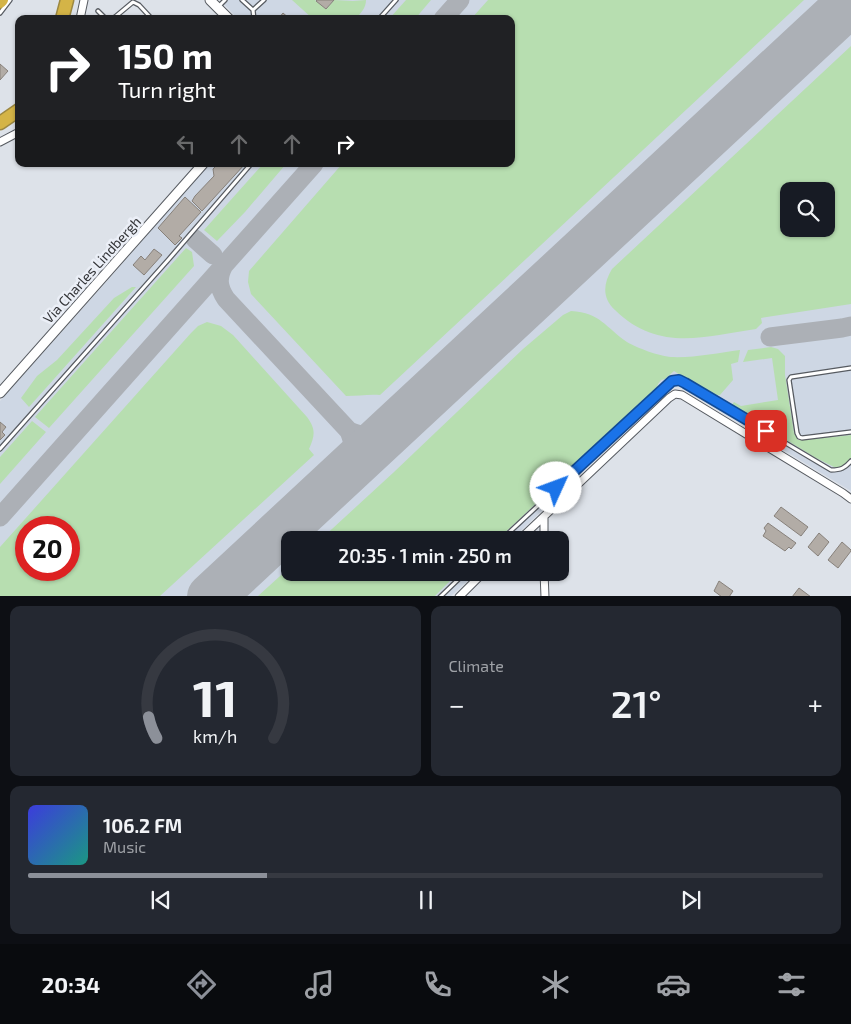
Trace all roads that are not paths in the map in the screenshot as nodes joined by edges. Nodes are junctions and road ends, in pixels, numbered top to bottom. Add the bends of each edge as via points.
1 (10, 0) edge
2 (67, 0) edge
3 (84, 0) edge
4 (210, 0) edge
5 (225, 0) edge
6 (242, 0) edge
7 (264, 0) edge
8 (396, 0) edge
9 (218, 7) junction
10 (253, 10) junction
11 (98, 11) dead end
12 (0, 12) edge
13 (63, 15) edge
14 (81, 15) edge
15 (102, 15) edge
16 (117, 15) edge
17 (148, 15) edge
18 (225, 15) edge
19 (254, 15) edge
20 (383, 15) edge
21 (15, 113) edge
22 (0, 123) edge
23 (15, 134) edge
24 (0, 142) edge
25 (200, 167) edge
26 (248, 167) edge
27 (851, 368) edge
28 (0, 393) edge
29 (851, 432) edge
30 (0, 449) edge
31 (851, 461) edge
32 (851, 499) edge
33 (544, 517) junction
34 (511, 531) edge
35 (529, 531) edge
36 (544, 531) edge
37 (456, 581) edge
38 (475, 581) edge
39 (544, 581) edge
40 (440, 596) edge
41 (459, 596) edge
42 (544, 596) edge

1 - 12 lane
2 - 13 highway
3 - 14 street
4 - 9 street
5 - 9 lane
6 - 10 lane
7 - 10 lane
8 - 20 lane
9 - 18 street
10 - 19 lane
11 - 15 lane
16 - 17 lane via 133,2
21 - 22 highway
23 - 24 street
25 - 28 street, Via Charles Lindbergh
26 - 30 lane
27 - 29 lane via 791,377 789,380 799,437
31 - 34 lane via 845,468 831,470 685,383 672,381
32 - 33 street via 682,395 675,394
33 - 35 street
33 - 36 street
37 - 40 lane
38 - 41 street
39 - 42 street

